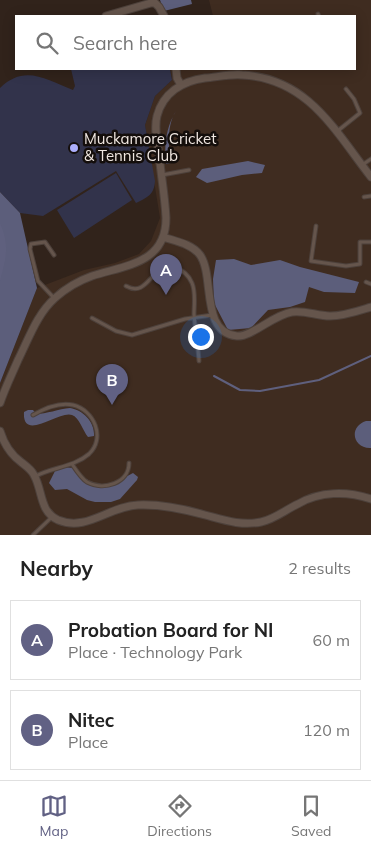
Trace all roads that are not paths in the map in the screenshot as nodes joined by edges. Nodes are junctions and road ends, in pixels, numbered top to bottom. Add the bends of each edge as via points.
1 (110, 15) edge
2 (163, 15) edge
3 (176, 70) edge
4 (181, 85) junction
5 (346, 89) dead end
6 (338, 133) junction
7 (371, 159) edge
8 (362, 165) junction
9 (189, 170) dead end
10 (161, 175) junction
11 (371, 177) edge
12 (371, 196) edge
13 (364, 197) dead end
14 (316, 226) dead end
15 (163, 237) junction
16 (371, 242) edge
17 (54, 255) dead end
18 (126, 286) dead end
19 (54, 298) junction
20 (371, 307) edge
21 (213, 315) junction
22 (194, 316) junction
23 (92, 318) dead end
24 (199, 361) dead end
25 (0, 402) edge
26 (33, 415) dead end
27 (0, 431) edge
28 (129, 462) dead end
29 (72, 464) junction
30 (35, 476) junction
31 (371, 499) edge
32 (53, 516) junction
33 (33, 535) edge

1 - 2 street via 151,4 159,7
3 - 4 street
4 - 6 street via 226,75 255,74 296,91 316,106
4 - 10 street via 164,102 156,121
5 - 6 lane via 360,113
6 - 8 street
7 - 8 lane
8 - 11 street
9 - 10 lane
10 - 15 street via 166,218
12 - 13 lane
14 - 16 lane via 311,260 346,266 360,264 360,242
15 - 19 street via 145,259 69,286
15 - 21 street via 186,244 200,255 206,267
17 - 19 lane via 45,242 31,244 38,280
18 - 22 lane via 139,288 158,270 178,268 192,283
19 - 25 street via 35,325
20 - 21 street via 330,316 302,312 285,314 248,334 237,336 223,330
21 - 22 lane
22 - 23 lane via 127,335
22 - 24 lane
26 - 29 lane via 67,404 90,415 97,432 95,445
27 - 30 street via 11,454
28 - 29 lane via 125,477 106,486 86,481
29 - 30 lane
30 - 32 street via 42,502
31 - 32 street via 347,494 322,495 298,503 273,519 249,524 179,509 139,505 113,510 79,524
32 - 33 lane

